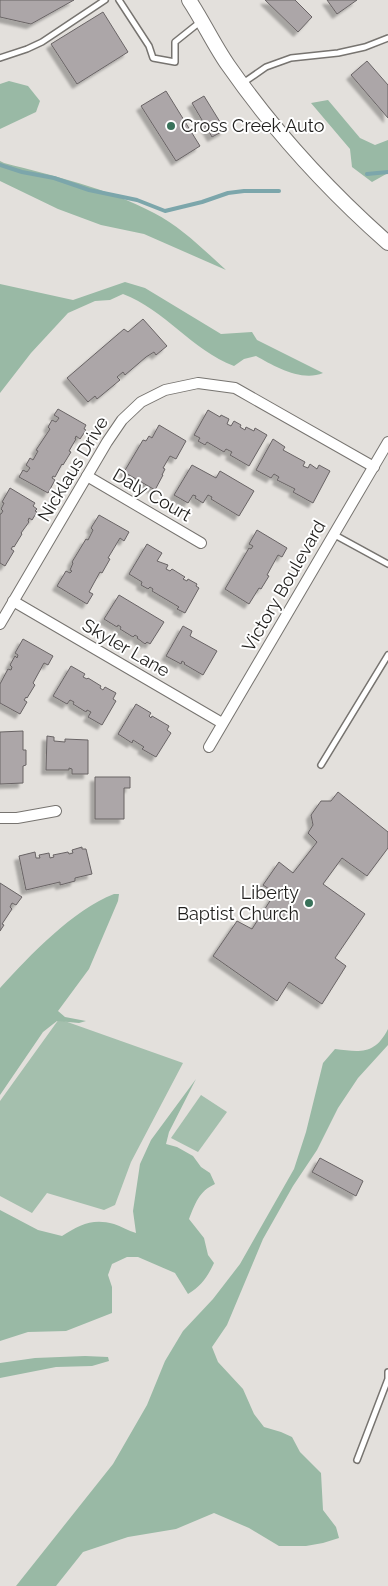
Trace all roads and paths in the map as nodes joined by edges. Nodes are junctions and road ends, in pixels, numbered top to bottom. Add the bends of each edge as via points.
1 (105, 0) edge
2 (119, 0) edge
3 (189, 0) edge
4 (202, 21) junction
5 (388, 38) edge
6 (0, 58) edge
7 (242, 84) junction
8 (388, 243) edge
9 (388, 442) edge
10 (374, 467) junction
11 (87, 476) junction
12 (333, 534) junction
13 (201, 543) dead end
14 (388, 564) edge
15 (13, 602) junction
16 (0, 624) edge
17 (388, 655) edge
18 (222, 723) junction
19 (209, 747) dead end
20 (321, 765) dead end
21 (56, 811) dead end
22 (0, 818) edge
23 (388, 1372) edge
24 (357, 1460) dead end

1 - 6 lane via 42,42
2 - 4 lane via 149,46 152,58 175,62 175,42
3 - 4 main road
4 - 7 main road
5 - 7 lane via 338,53 291,58 266,67
7 - 8 main road via 321,180
9 - 10 street, Victory Boulevard
10 - 11 street, Nicklaus Drive via 235,388 198,382 165,390 141,402 122,420
10 - 12 street, Victory Boulevard
11 - 13 street, Daly Court
11 - 15 street, Nicklaus Drive
12 - 14 lane
12 - 18 street, Victory Boulevard
15 - 16 street, Nicklaus Drive
15 - 18 street, Skyler Lane
17 - 20 lane
18 - 19 street, Victory Boulevard
21 - 22 street
23 - 24 lane

